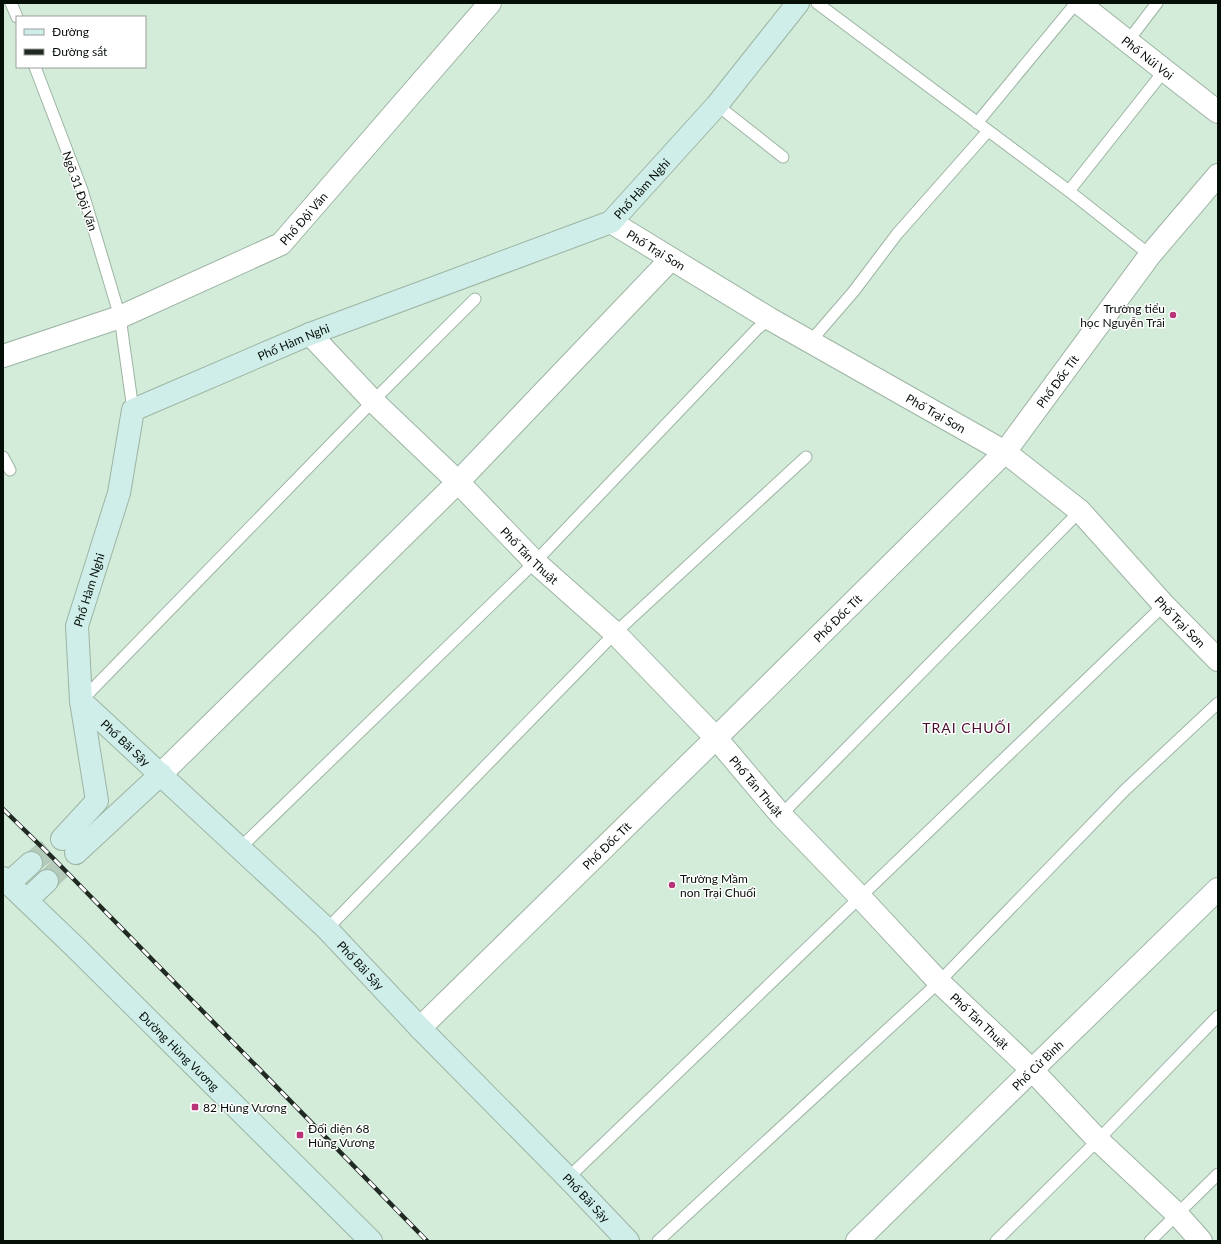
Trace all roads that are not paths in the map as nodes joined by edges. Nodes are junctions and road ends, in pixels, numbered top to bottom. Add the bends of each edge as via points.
1 (11, 3) edge
2 (490, 3) edge
3 (798, 3) edge
4 (817, 3) edge
5 (1076, 3) edge
6 (1079, 3) edge
7 (1157, 3) edge
8 (17, 16) edge
9 (1128, 41) junction
10 (35, 68) edge
11 (1164, 71) junction
12 (717, 104) junction
13 (1218, 112) edge
14 (977, 123) junction
15 (988, 131) junction
16 (783, 157) dead end
17 (1218, 175) edge
18 (1069, 191) junction
19 (611, 222) junction
20 (1150, 255) junction
21 (671, 259) junction
22 (475, 299) dead end
23 (120, 317) junction
24 (770, 319) junction
25 (310, 334) junction
26 (810, 342) junction
27 (3, 356) edge
28 (373, 401) junction
29 (133, 410) junction
30 (1005, 452) junction
31 (3, 457) edge
32 (806, 457) dead end
33 (10, 470) dead end
34 (458, 482) junction
35 (1080, 511) junction
36 (535, 562) junction
37 (1164, 605) junction
38 (615, 633) junction
39 (1218, 660) edge
40 (81, 701) junction
41 (1218, 703) edge
42 (716, 738) junction
43 (161, 774) junction
44 (781, 815) junction
45 (240, 848) junction
46 (31, 864) tunnel mouth
47 (6, 881) edge
48 (47, 881) tunnel mouth
49 (1218, 889) edge
50 (861, 898) junction
51 (27, 900) junction
52 (327, 929) junction
53 (938, 982) junction
54 (1218, 1016) edge
55 (420, 1028) junction
56 (1032, 1070) junction
57 (1098, 1140) junction
58 (1218, 1174) edge
59 (568, 1178) junction
60 (1177, 1214) junction
61 (372, 1241) edge
62 (628, 1241) edge
63 (658, 1241) edge
64 (858, 1241) edge
65 (996, 1241) edge
66 (1150, 1241) edge
67 (1201, 1241) edge

1 - 8 lane
2 - 23 street, Phố Đội Văn via 281,244
3 - 12 street, Phố Hàm Nghi
4 - 14 lane
5 - 14 lane
6 - 9 street, Phố Núi Voi
7 - 9 lane
9 - 11 street, Phố Núi Voi
10 - 23 lane, Ngõ 31 Đội Văn via 82,190
11 - 13 street, Phố Núi Voi
11 - 18 lane
12 - 16 lane
12 - 19 street, Phố Hàm Nghi
14 - 15 lane
15 - 18 lane
15 - 26 lane via 897,234 854,291
17 - 20 street, Phố Đốc Tít
18 - 20 lane
19 - 21 street, Phố Trại Sơn
19 - 25 street, Phố Hàm Nghi
20 - 30 street, Phố Đốc Tít
21 - 24 street, Phố Trại Sơn
21 - 34 street
22 - 28 lane
23 - 27 street, Phố Đội Văn
23 - 29 lane, Ngõ 31 Đội Văn
24 - 26 street, Phố Trại Sơn
24 - 36 lane via 757,329
25 - 28 street, Phố Tán Thuật
25 - 29 street, Phố Hàm Nghi
26 - 30 street, Phố Trại Sơn
28 - 34 street, Phố Tán Thuật
28 - 40 lane
29 - 40 street, Phố Hàm Nghi via 119,493 77,626
30 - 35 street, Phố Trại Sơn
30 - 42 street, Phố Đốc Tít
31 - 33 lane
32 - 38 lane
34 - 36 street, Phố Tán Thuật
34 - 43 street
35 - 37 street, Phố Trại Sơn
35 - 44 lane
36 - 38 street, Phố Tán Thuật
36 - 45 lane
37 - 39 street, Phố Trại Sơn
37 - 50 lane
38 - 42 street, Phố Tán Thuật
38 - 52 lane
40 - 43 street, Phố Bãi Sậy
40 - 43 street, Phố Hàm Nghi via 97,802 69,846
41 - 53 lane via 1125,790
42 - 44 street, Phố Tán Thuật
42 - 55 street, Phố Đốc Tít
43 - 45 street, Phố Bãi Sậy
44 - 50 street, Phố Tán Thuật
45 - 52 street, Phố Bãi Sậy
46 - 47 street
47 - 51 street, Đường Hùng Vương
48 - 51 street
49 - 56 street, Phố Cử Bình
50 - 53 street, Phố Tán Thuật
50 - 59 lane
51 - 61 street, Đường Hùng Vương
52 - 55 street, Phố Bãi Sậy
53 - 56 street, Phố Tán Thuật
53 - 63 lane
54 - 57 lane
55 - 59 street, Phố Bãi Sậy
56 - 57 street, Phố Tán Thuật
56 - 64 street, Phố Cử Bình
57 - 60 street, Phố Tán Thuật
57 - 65 lane
58 - 60 lane
59 - 62 street, Phố Bãi Sậy
60 - 66 lane
60 - 67 street, Phố Tán Thuật

